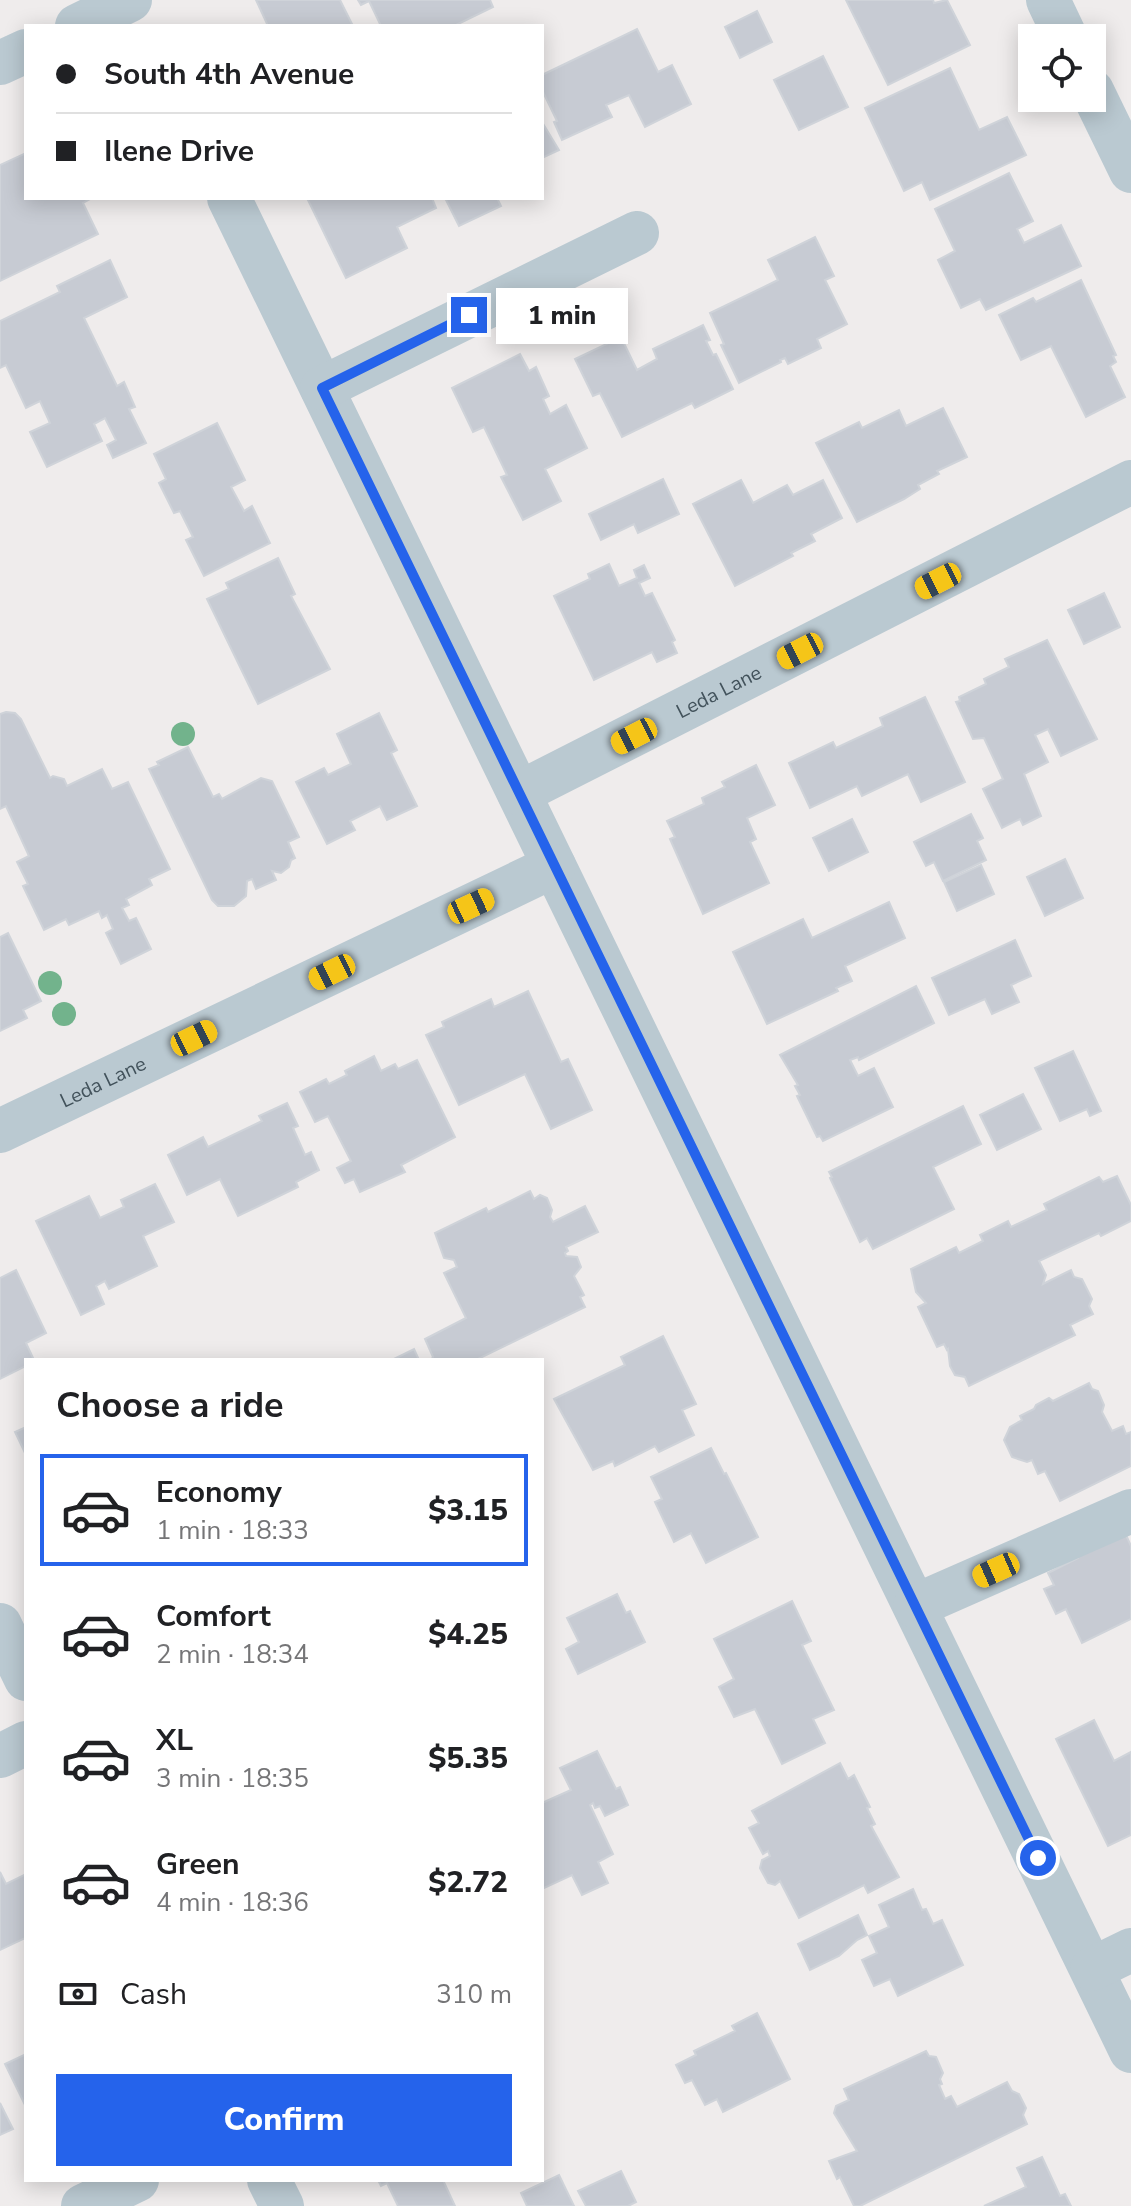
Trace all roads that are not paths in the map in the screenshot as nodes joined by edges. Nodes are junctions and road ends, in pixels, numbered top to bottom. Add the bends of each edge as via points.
1 (131, 0) edge
2 (1048, 0) edge
3 (81, 24) edge
4 (144, 24) edge
5 (1059, 24) edge
6 (24, 52) edge
7 (0, 63) edge
8 (1102, 112) edge
9 (1131, 171) edge
10 (230, 200) edge
11 (637, 233) dead end
12 (322, 388) junction
13 (1131, 482) edge
14 (519, 793) junction
15 (554, 866) junction
16 (0, 1131) edge
17 (1131, 1511) edge
18 (915, 1606) junction
19 (0, 1625) edge
20 (24, 1675) edge
21 (24, 1744) edge
22 (0, 1756) edge
23 (1131, 1950) edge
24 (1092, 1969) junction
25 (1131, 2051) edge
26 (133, 2182) edge
27 (270, 2182) edge
28 (83, 2206) edge
29 (282, 2206) edge

1 - 3 street
1 - 4 street
2 - 5 street
6 - 7 street
8 - 9 street
10 - 12 street
11 - 12 street
12 - 14 street
13 - 14 street, Leda Lane
14 - 15 street
15 - 16 street, Leda Lane
15 - 18 street
17 - 18 street
18 - 24 street
19 - 20 street
21 - 22 street
23 - 24 street
24 - 25 street
26 - 28 street
27 - 29 street

